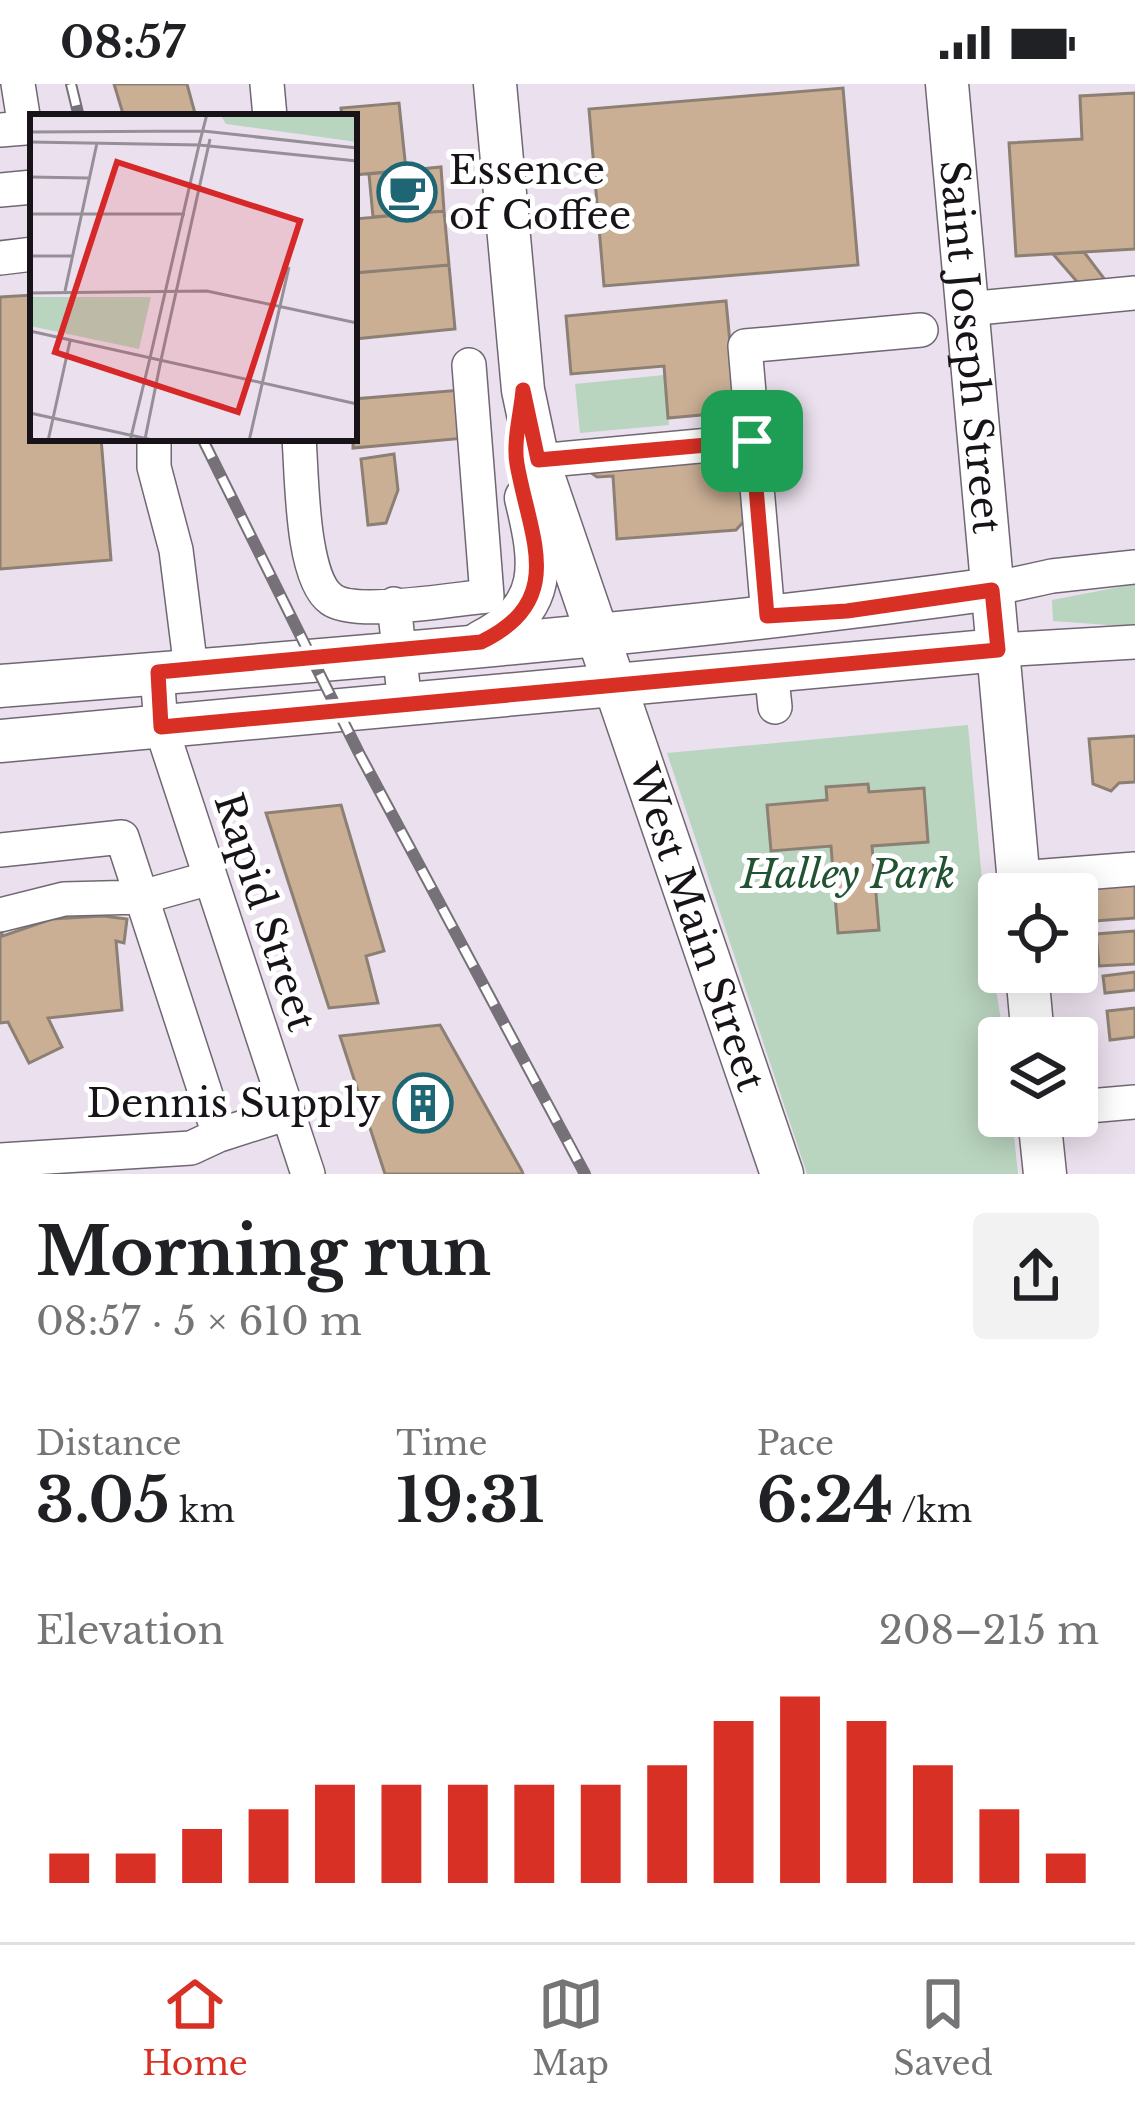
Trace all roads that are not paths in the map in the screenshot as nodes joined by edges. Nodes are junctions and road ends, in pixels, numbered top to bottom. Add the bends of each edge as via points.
1 (18, 84) edge
2 (267, 84) edge
3 (495, 84) edge
4 (947, 84) edge
5 (270, 114) edge
6 (0, 130) edge
7 (30, 187) edge
8 (0, 190) edge
9 (30, 254) edge
10 (0, 258) edge
11 (1135, 292) edge
12 (967, 309) junction
13 (921, 330) dead end
14 (469, 365) dead end
15 (523, 390) junction
16 (154, 441) edge
17 (299, 441) edge
18 (752, 441) junction
19 (538, 460) junction
20 (1135, 567) edge
21 (992, 590) junction
22 (394, 604) junction
23 (767, 616) junction
24 (599, 634) junction
25 (481, 642) junction
26 (1135, 642) edge
27 (399, 650) junction
28 (998, 650) junction
29 (174, 671) junction
30 (618, 682) junction
31 (0, 686) edge
32 (405, 704) junction
33 (161, 727) junction
34 (0, 741) edge
35 (0, 850) edge
36 (1135, 869) edge
37 (1019, 873) edge
38 (1098, 874) edge
39 (210, 878) junction
40 (142, 897) junction
41 (0, 915) edge
42 (1135, 1102) edge
43 (1098, 1105) edge
44 (288, 1113) junction
45 (219, 1135) junction
46 (1042, 1137) edge
47 (0, 1160) edge
48 (308, 1174) edge
49 (782, 1174) edge
50 (1045, 1174) edge

1 - 6 street via 26,128
2 - 5 street
3 - 15 main road
4 - 12 main road, Saint Joseph Street
7 - 8 street
9 - 10 street
11 - 12 street
12 - 21 main road, Saint Joseph Street
13 - 18 street via 745,346
14 - 22 street via 487,596
15 - 19 main road, West Main Street
15 - 25 main road via 516,460 536,541 533,592 514,623
16 - 29 street, Rapid Street via 176,550
17 - 22 street via 320,587 344,605
18 - 19 street
18 - 23 street
19 - 24 main road, West Main Street
20 - 21 street
21 - 23 main road
21 - 28 main road, Saint Joseph Street
22 - 27 street
23 - 24 main road
24 - 25 main road
24 - 30 main road, West Main Street
25 - 27 main road
26 - 28 street
27 - 29 main road
27 - 32 street
28 - 30 main road via 773,688
28 - 37 main road, Saint Joseph Street
29 - 31 main road
29 - 33 street, Rapid Street
30 - 32 main road
30 - 49 main road, West Main Street
32 - 33 main road
33 - 34 main road
33 - 39 street, Rapid Street
35 - 40 street via 122,836
36 - 38 street
39 - 40 street
39 - 44 street, Rapid Street
40 - 41 street via 64,899
40 - 45 street
42 - 43 street
44 - 45 street
44 - 48 street, Rapid Street
45 - 47 street via 191,1148
46 - 50 main road

